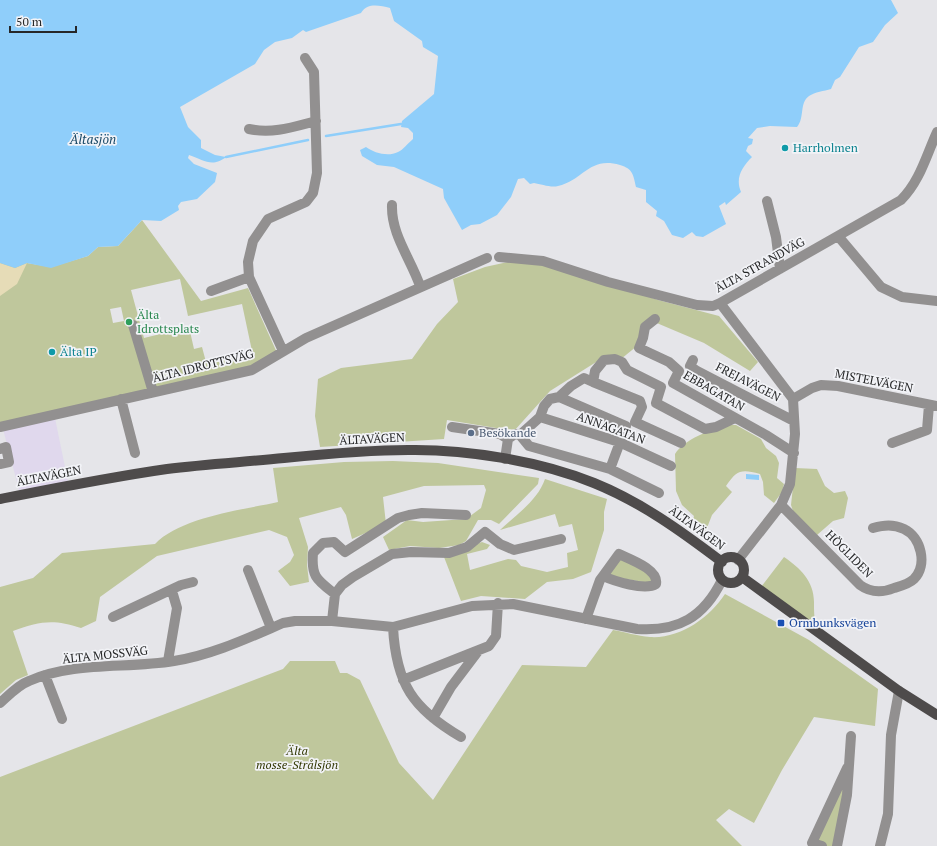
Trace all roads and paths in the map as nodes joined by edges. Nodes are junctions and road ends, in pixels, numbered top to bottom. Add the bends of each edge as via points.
1 (304, 58) dead end
2 (316, 121) junction
3 (249, 129) dead end
4 (936, 139) edge
5 (767, 200) dead end
6 (392, 205) dead end
7 (838, 236) junction
8 (500, 257) dead end
9 (487, 258) dead end
10 (780, 269) junction
11 (249, 277) junction
12 (420, 286) junction
13 (211, 290) dead end
14 (937, 302) edge
15 (720, 303) junction
16 (655, 319) dead end
17 (133, 325) dead end
18 (283, 351) junction
19 (692, 363) dead end
20 (592, 382) junction
21 (153, 392) junction
22 (560, 396) junction
23 (121, 399) junction
24 (793, 399) junction
25 (933, 405) edge
26 (540, 417) junction
27 (735, 418) junction
28 (794, 421) junction
29 (0, 427) edge
30 (452, 427) dead end
31 (520, 435) junction
32 (508, 439) junction
33 (620, 442) junction
34 (681, 443) dead end
35 (892, 443) dead end
36 (0, 448) edge
37 (135, 453) dead end
38 (794, 453) junction
39 (505, 459) junction
40 (0, 464) edge
41 (671, 466) dead end
42 (610, 469) junction
43 (659, 493) dead end
44 (0, 499) edge
45 (781, 505) junction
46 (466, 515) dead end
47 (874, 528) dead end
48 (561, 540) dead end
49 (738, 560) junction
50 (722, 562) junction
51 (248, 570) dead end
52 (603, 576) junction
53 (742, 577) junction
54 (722, 580) junction
55 (193, 582) dead end
56 (172, 590) junction
57 (335, 594) junction
58 (498, 603) junction
59 (113, 616) dead end
60 (586, 619) junction
61 (332, 621) junction
62 (393, 627) junction
63 (271, 628) junction
64 (479, 650) junction
65 (168, 662) junction
66 (46, 675) junction
67 (404, 680) junction
68 (899, 692) junction
69 (0, 703) edge
70 (937, 715) edge
71 (433, 718) junction
72 (62, 719) dead end
73 (851, 736) dead end
74 (461, 737) dead end
75 (849, 763) junction
76 (822, 846) edge
77 (837, 846) edge
78 (880, 846) edge

1 - 2 street via 314,72
2 - 3 street via 283,130
2 - 11 street via 317,173 313,193 306,202 275,214 263,225 250,250
4 - 7 street, ÄLTA STRANDVÄG via 911,191 901,200
5 - 10 street
6 - 12 street via 397,235
7 - 10 street, ÄLTA STRANDVÄG
7 - 14 street via 881,287 902,297
8 - 15 street, ÄLTA STRANDVÄG via 543,261 608,282 697,305 713,306
9 - 12 street, ÄLTA IDROTTSVÄG
10 - 15 street, ÄLTA STRANDVÄG
11 - 13 street
11 - 18 street
12 - 18 street, ÄLTA IDROTTSVÄG
15 - 24 street
16 - 27 street, EBBAGATAN via 645,327 644,338 639,348 669,362 679,371 673,383
17 - 21 street
18 - 21 street, ÄLTA IDROTTSVÄG via 252,370
19 - 28 street, FREJAVÄGEN
20 - 22 street via 584,378
20 - 27 street via 595,371 604,360 615,359 622,362 627,370 661,386 656,403 705,429
20 - 34 street via 640,402 642,407 635,422
21 - 23 street, ÄLTA IDROTTSVÄG
22 - 26 street via 550,399
22 - 33 street via 626,426
23 - 29 street, ÄLTA IDROTTSVÄG
23 - 37 street
24 - 25 street, MISTELVÄGEN via 821,385 838,386
24 - 28 street
25 - 35 street, MISTELVÄGEN via 927,430
26 - 31 street
26 - 33 street, ANNAGATAN
27 - 38 street, EBBAGATAN
28 - 38 street
30 - 32 street via 500,434
31 - 32 street via 515,434
31 - 42 street via 529,446
32 - 39 street
33 - 41 street, ANNAGATAN
33 - 42 street
36 - 40 street via 6,447 9,462
38 - 45 street via 790,484
39 - 44 main road, ÄLTAVÄGEN via 451,452 369,451 167,469
39 - 50 main road, ÄLTAVÄGEN via 541,466 626,496
42 - 43 street
45 - 47 street, HÖGLIDEN via 868,591 884,592 914,579 921,567 922,556 918,544 905,529 885,525
45 - 49 street
46 - 57 street via 422,513 398,518 345,552 334,542 323,543 313,553 311,569 319,581
48 - 57 street via 514,550 500,544 485,532 467,547 449,553 392,554 353,577
49 - 50 main road via 730,558
49 - 53 main road via 744,568
50 - 54 main road via 718,573
51 - 63 street
52 - 52 street via 619,554 647,568 656,580 652,586 639,586
52 - 60 street
53 - 54 main road via 735,583
53 - 68 main road
54 - 60 street, ÄLTA MOSSVÄG via 702,610 685,623 669,629 637,629
55 - 56 street
56 - 59 street
56 - 65 street via 177,608
57 - 61 street
58 - 60 street, ÄLTA MOSSVÄG
58 - 62 street, ÄLTA MOSSVÄG via 472,606
58 - 64 street via 496,636 489,646
61 - 62 street, ÄLTA MOSSVÄG
61 - 63 street, ÄLTA MOSSVÄG via 295,621
62 - 67 street via 398,666
63 - 65 street, ÄLTA MOSSVÄG via 207,653
64 - 67 street
64 - 71 street via 451,687
65 - 66 street, ÄLTA MOSSVÄG via 87,668
66 - 69 street, ÄLTA MOSSVÄG via 27,681
66 - 72 street
67 - 71 street via 407,690 420,707
68 - 70 main road
68 - 78 street via 891,735 888,814
71 - 74 street
73 - 75 street
75 - 76 street via 812,843
75 - 77 street via 847,795

